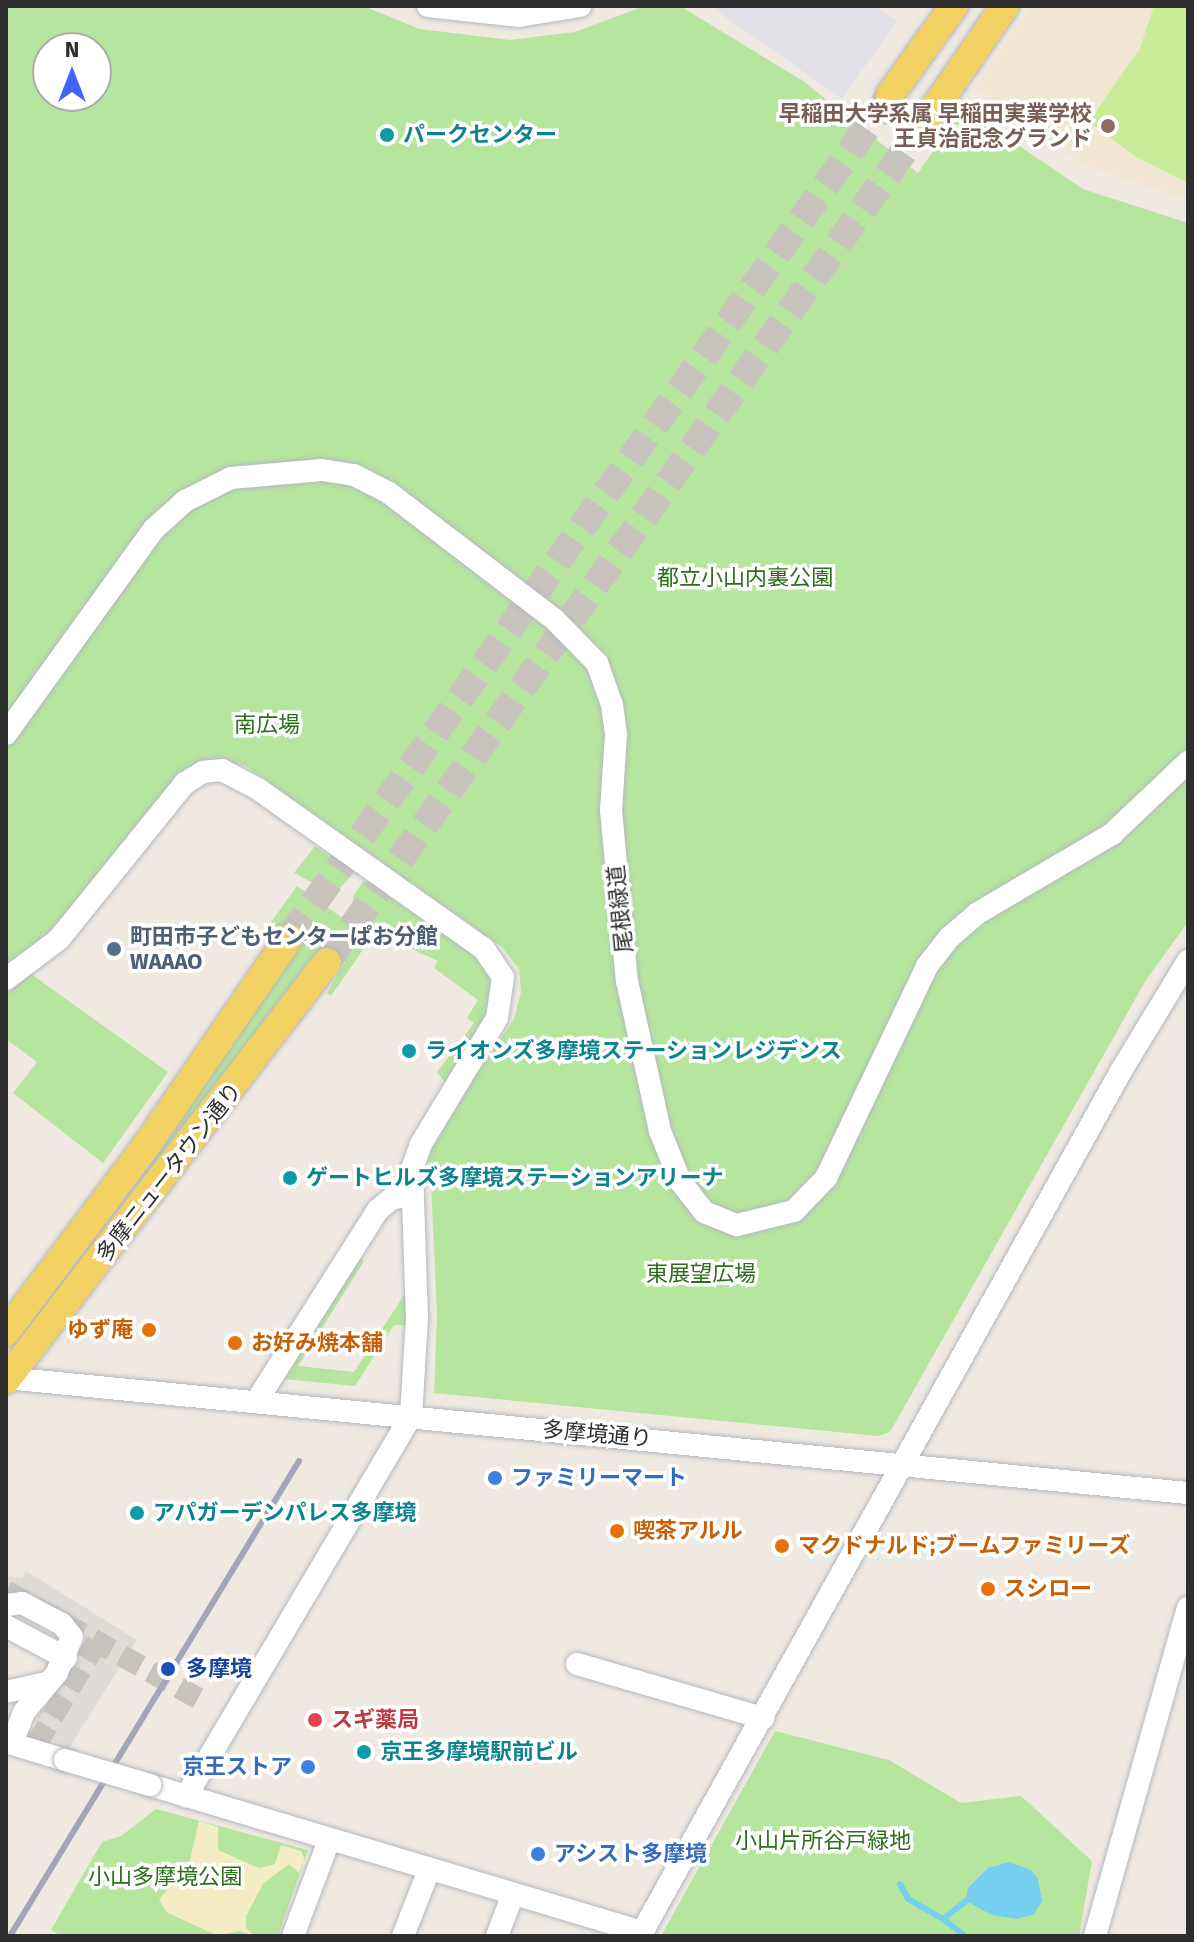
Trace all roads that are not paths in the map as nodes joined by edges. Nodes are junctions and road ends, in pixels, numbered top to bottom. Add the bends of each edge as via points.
1 (428, 6) edge
2 (580, 6) edge
3 (954, 6) edge
4 (1005, 6) edge
5 (890, 95) tunnel mouth
6 (927, 119) tunnel mouth
7 (6, 734) edge
8 (1188, 762) edge
9 (289, 938) tunnel mouth
10 (1188, 961) edge
11 (327, 962) tunnel mouth
12 (6, 979) edge
13 (410, 1195) junction
14 (6, 1332) edge
15 (7, 1378) edge
16 (256, 1402) junction
17 (411, 1416) junction
18 (904, 1463) junction
19 (1188, 1493) edge
20 (6, 1605) edge
21 (1188, 1608) edge
22 (6, 1626) edge
23 (66, 1658) junction
24 (577, 1664) dead end
25 (47, 1683) junction
26 (6, 1692) edge
27 (763, 1718) junction
28 (9, 1743) edge
29 (186, 1796) junction
30 (329, 1840) junction
31 (429, 1870) junction
32 (513, 1894) junction
33 (641, 1934) edge
34 (293, 1936) edge
35 (403, 1936) edge
36 (497, 1936) edge
37 (1095, 1936) edge

1 - 2 street via 519,16
3 - 5 main road
4 - 6 main road
7 - 8 street, 尾根緑道 via 154,529 185,501 231,478 322,470 354,475 389,493 554,619 597,663 616,735 611,810 627,981 660,1131 680,1181 704,1212 737,1225 762,1223 794,1211 826,1178 927,966 950,937 978,913 1112,834
9 - 14 main road, 多摩ニュータウン通り via 144,1149
10 - 18 street via 1121,1071
11 - 15 main road, 多摩ニュータウン通り
12 - 13 street via 59,939 193,776 222,770 242,778 484,949 503,977 497,1018 421,1144
13 - 16 street via 391,1199 378,1210
13 - 17 street via 417,1318
15 - 16 street, 多摩境通り
16 - 17 street, 多摩境通り
17 - 18 street, 多摩境通り
17 - 29 street
18 - 19 street, 多摩境通り
18 - 27 street
20 - 23 street via 22,1603 62,1624 72,1637
21 - 37 street
22 - 23 street
23 - 25 street
24 - 27 street via 610,1663
25 - 26 street
25 - 28 street
27 - 33 street
28 - 29 street, bridge
29 - 30 street
30 - 31 street
30 - 34 street
31 - 32 street
31 - 35 street
32 - 33 street
32 - 36 street

